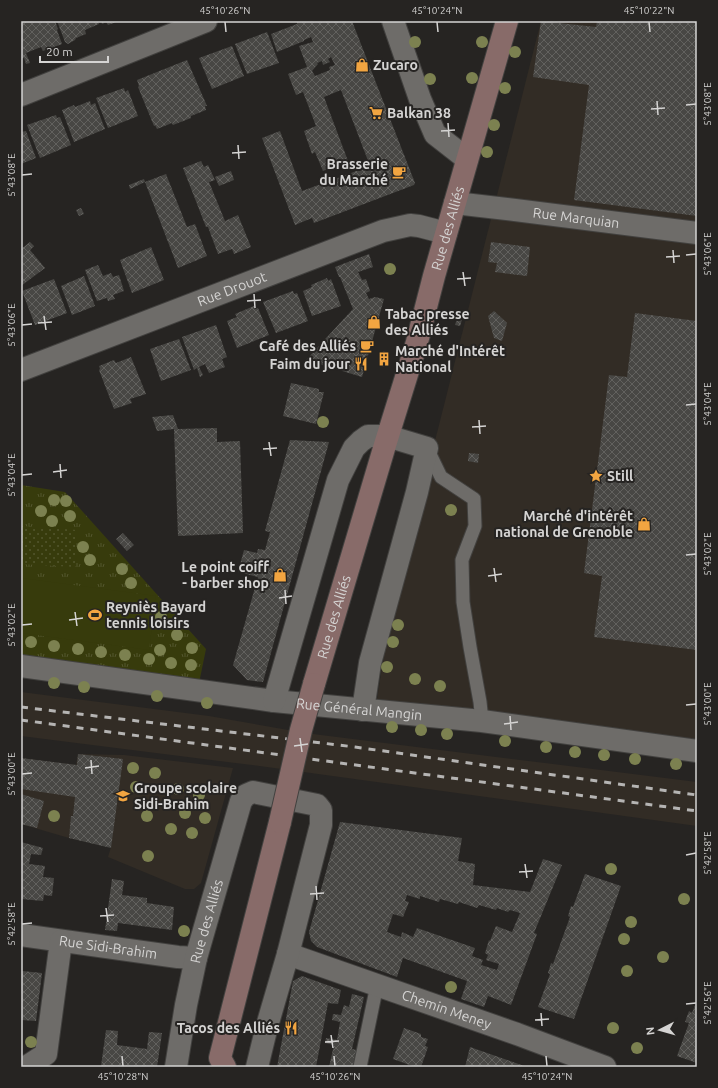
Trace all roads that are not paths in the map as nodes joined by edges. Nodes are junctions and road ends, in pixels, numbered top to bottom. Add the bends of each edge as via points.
1 (206, 21) edge
2 (392, 21) edge
3 (506, 21) edge
4 (21, 95) edge
5 (467, 159) junction
6 (455, 203) junction
7 (446, 233) junction
8 (697, 233) edge
9 (21, 370) edge
10 (388, 436) junction
11 (427, 448) junction
12 (21, 666) edge
13 (274, 701) junction
14 (363, 710) junction
15 (482, 722) junction
16 (697, 751) edge
17 (21, 935) edge
18 (61, 941) junction
19 (288, 954) junction
20 (196, 958) junction
21 (377, 986) junction
22 (217, 1064) edge
23 (21, 1065) edge
24 (26, 1067) edge
25 (176, 1067) edge
26 (257, 1067) edge
27 (360, 1067) edge
28 (605, 1067) edge

1 - 4 street
2 - 5 street via 435,134
3 - 5 main road, Rue des Alliés
5 - 6 main road, Rue des Alliés
6 - 7 main road, Rue des Alliés
6 - 8 street, Rue Marquian
7 - 9 street, Rue Drouot via 410,225 383,231
7 - 10 main road, Rue des Alliés via 417,342
10 - 11 street
10 - 13 street via 368,436 360,441 338,480
10 - 22 main road, Rue des Alliés, bridge via 301,730 280,822
11 - 14 street via 370,663
11 - 15 lane via 440,477 474,499 475,526 462,560 463,602
12 - 13 street, Rue Général Mangin
13 - 14 street, Rue Général Mangin
14 - 15 street, Rue Général Mangin
15 - 16 street, Rue Général Mangin
17 - 18 street, Rue Sidi-Brahim
18 - 20 street, Rue Sidi-Brahim
18 - 24 street via 46,1054
19 - 20 street, Rue des Alliés via 321,825 321,810 317,805 253,792 246,795 241,802
19 - 21 street, Chemin Meney
19 - 26 street, Rue des Alliés
20 - 25 street, Rue des Alliés
21 - 27 lane
21 - 28 street, Chemin Meney
23 - 24 street

